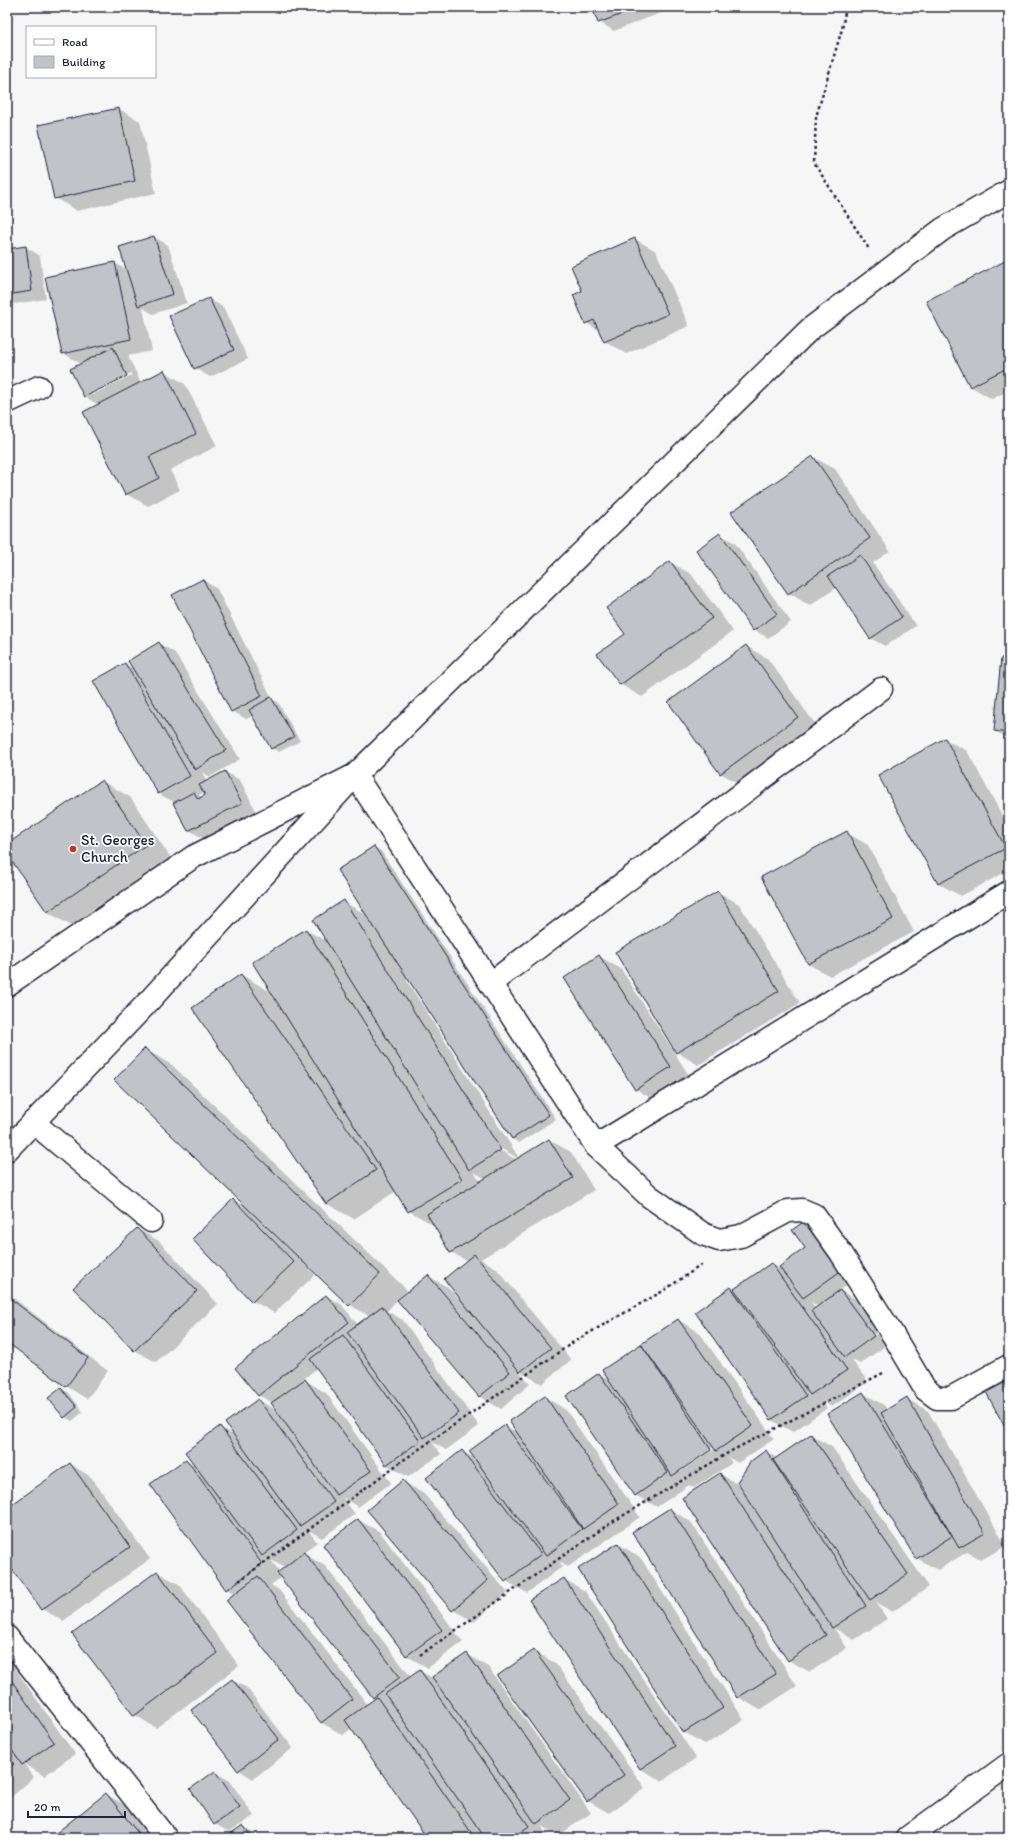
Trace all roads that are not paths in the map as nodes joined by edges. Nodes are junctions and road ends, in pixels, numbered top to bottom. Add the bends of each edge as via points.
1 (1009, 191) edge
2 (39, 387) dead end
3 (7, 402) edge
4 (881, 688) dead end
5 (355, 775) junction
6 (1009, 892) edge
7 (491, 982) junction
8 (7, 985) edge
9 (33, 1122) junction
10 (596, 1146) junction
11 (7, 1150) edge
12 (151, 1221) dead end
13 (1009, 1366) edge
14 (7, 1637) edge
15 (1009, 1764) edge
16 (166, 1838) edge
17 (907, 1838) edge

1 - 5 street via 943,229 810,329
2 - 3 street
4 - 7 street
5 - 7 street
5 - 8 street via 193,857
5 - 9 street via 148,1002
6 - 10 street
7 - 10 street
9 - 11 street
9 - 12 street
10 - 13 street via 648,1196 703,1234 719,1240 741,1236 788,1211 802,1210 814,1215 841,1253 925,1389 937,1398 951,1398
14 - 16 street
15 - 17 street

